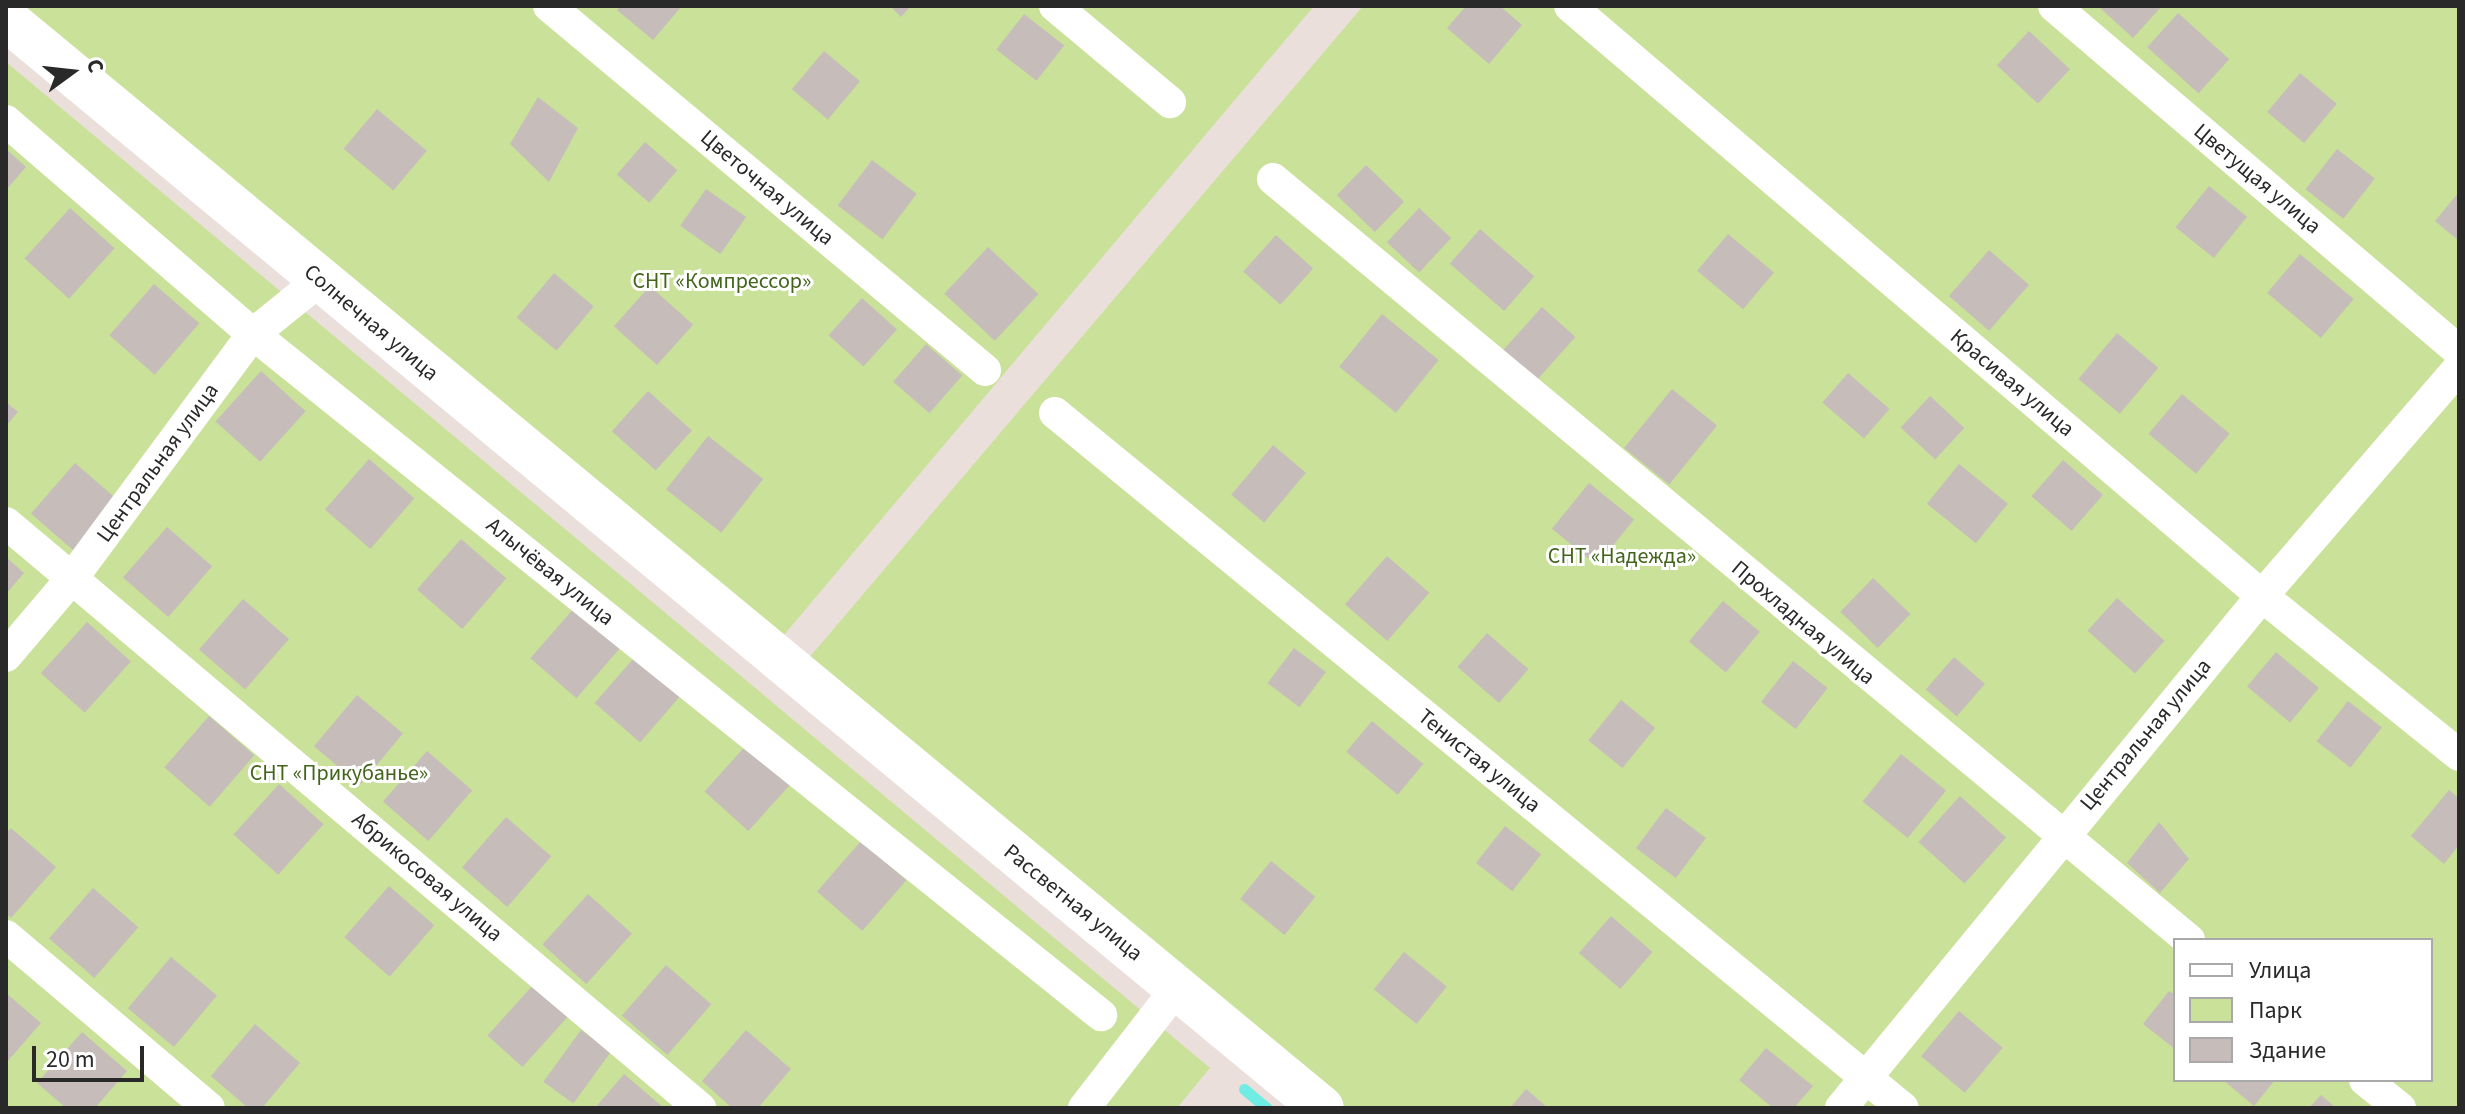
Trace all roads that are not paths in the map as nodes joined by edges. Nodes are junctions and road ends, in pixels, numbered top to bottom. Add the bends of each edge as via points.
1 (549, 6) edge
2 (1055, 6) edge
3 (1570, 6) edge
4 (2054, 6) edge
5 (6, 19) edge
6 (1170, 102) dead end
7 (6, 121) edge
8 (1273, 179) dead end
9 (320, 280) junction
10 (253, 334) junction
11 (2459, 351) edge
12 (2459, 368) edge
13 (985, 370) dead end
14 (1055, 413) dead end
15 (6, 523) edge
16 (73, 577) junction
17 (2262, 596) junction
18 (6, 656) edge
19 (824, 698) joint
20 (2459, 755) edge
21 (2061, 838) junction
22 (6, 936) edge
23 (2186, 938) edge
24 (1177, 988) junction
25 (1101, 1015) dead end
26 (1866, 1077) junction
27 (2368, 1082) edge
28 (209, 1108) edge
29 (700, 1108) edge
30 (1084, 1108) edge
31 (1322, 1108) edge
32 (1841, 1108) edge
33 (1903, 1108) edge
34 (2400, 1108) edge

1 - 13 street, Цветочная улица
2 - 6 street
3 - 17 street, Красивая улица
4 - 11 street, Цветущая улица
5 - 9 street, Солнечная улица
7 - 10 street, Алычёвая улица
8 - 21 street, Прохладная улица
9 - 10 street, Центральная улица
9 - 19 street, Солнечная улица
10 - 16 street, Центральная улица
10 - 25 street, Алычёвая улица
12 - 17 street, Центральная улица
14 - 26 street, Тенистая улица
15 - 16 street, Абрикосовая улица
16 - 18 street, Центральная улица
16 - 29 street, Абрикосовая улица
17 - 20 street, Красивая улица
17 - 21 street, Центральная улица
19 - 24 street, Рассветная улица
21 - 23 street, Прохладная улица
21 - 26 street, Центральная улица
22 - 28 street
24 - 30 street
24 - 31 street, Рассветная улица
26 - 32 street, Центральная улица
26 - 33 street, Тенистая улица
27 - 34 street

